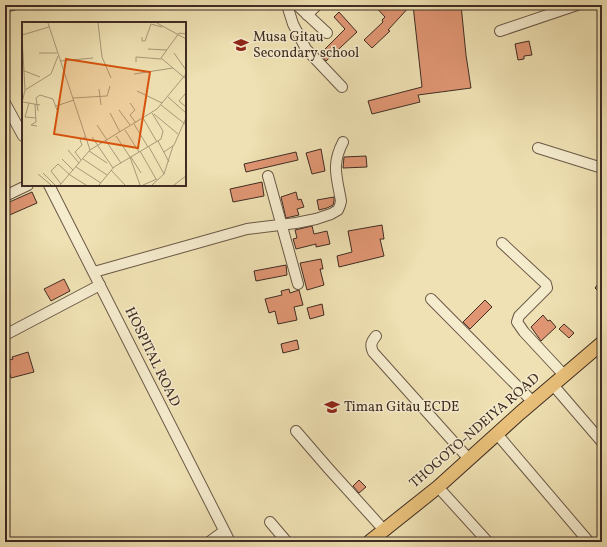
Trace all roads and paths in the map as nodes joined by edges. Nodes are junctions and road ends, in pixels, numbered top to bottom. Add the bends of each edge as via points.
1 (13, 5) edge
2 (287, 5) edge
3 (297, 5) edge
4 (317, 5) edge
5 (577, 5) edge
6 (5, 7) edge
7 (307, 15) junction
8 (500, 30) dead end
9 (327, 33) dead end
10 (342, 87) dead end
11 (5, 103) edge
12 (22, 134) edge
13 (343, 142) dead end
14 (538, 148) dead end
15 (602, 168) edge
16 (268, 176) dead end
17 (26, 186) edge
18 (50, 186) edge
19 (5, 196) edge
20 (282, 225) junction
21 (502, 243) dead end
22 (94, 272) junction
23 (298, 284) dead end
24 (100, 285) junction
25 (431, 299) dead end
26 (5, 335) edge
27 (376, 336) dead end
28 (602, 343) edge
29 (564, 375) junction
30 (553, 385) junction
31 (533, 402) junction
32 (296, 431) dead end
33 (497, 434) junction
34 (602, 442) edge
35 (468, 458) junction
36 (438, 486) junction
37 (270, 522) dead end
38 (224, 531) junction
39 (376, 538) edge
40 (209, 542) edge
41 (230, 542) edge
42 (286, 542) edge
43 (488, 542) edge
44 (589, 542) edge

1 - 6 street
2 - 10 street via 306,49
3 - 7 street
4 - 7 street
5 - 8 street
7 - 9 street
11 - 12 street
13 - 20 street via 336,160 341,201 338,210 316,219
14 - 15 street
16 - 20 street
17 - 19 street
18 - 22 street, HOSPITAL ROAD
20 - 22 street via 247,229
20 - 23 street
21 - 29 street via 547,286 519,316 517,322
22 - 24 street, HOSPITAL ROAD
24 - 26 street
24 - 38 street, HOSPITAL ROAD
25 - 31 street
27 - 35 street via 371,342 373,352
28 - 29 main road, THOGOTO-NDEIYA ROAD
29 - 30 main road, THOGOTO-NDEIYA ROAD
30 - 31 main road, THOGOTO-NDEIYA ROAD
30 - 34 street
31 - 33 main road, THOGOTO-NDEIYA ROAD
32 - 39 street via 328,468
33 - 35 main road, THOGOTO-NDEIYA ROAD
33 - 44 street
35 - 36 main road, THOGOTO-NDEIYA ROAD
36 - 39 main road, THOGOTO-NDEIYA ROAD
36 - 43 street
37 - 42 street
38 - 40 street
38 - 41 street, HOSPITAL ROAD

